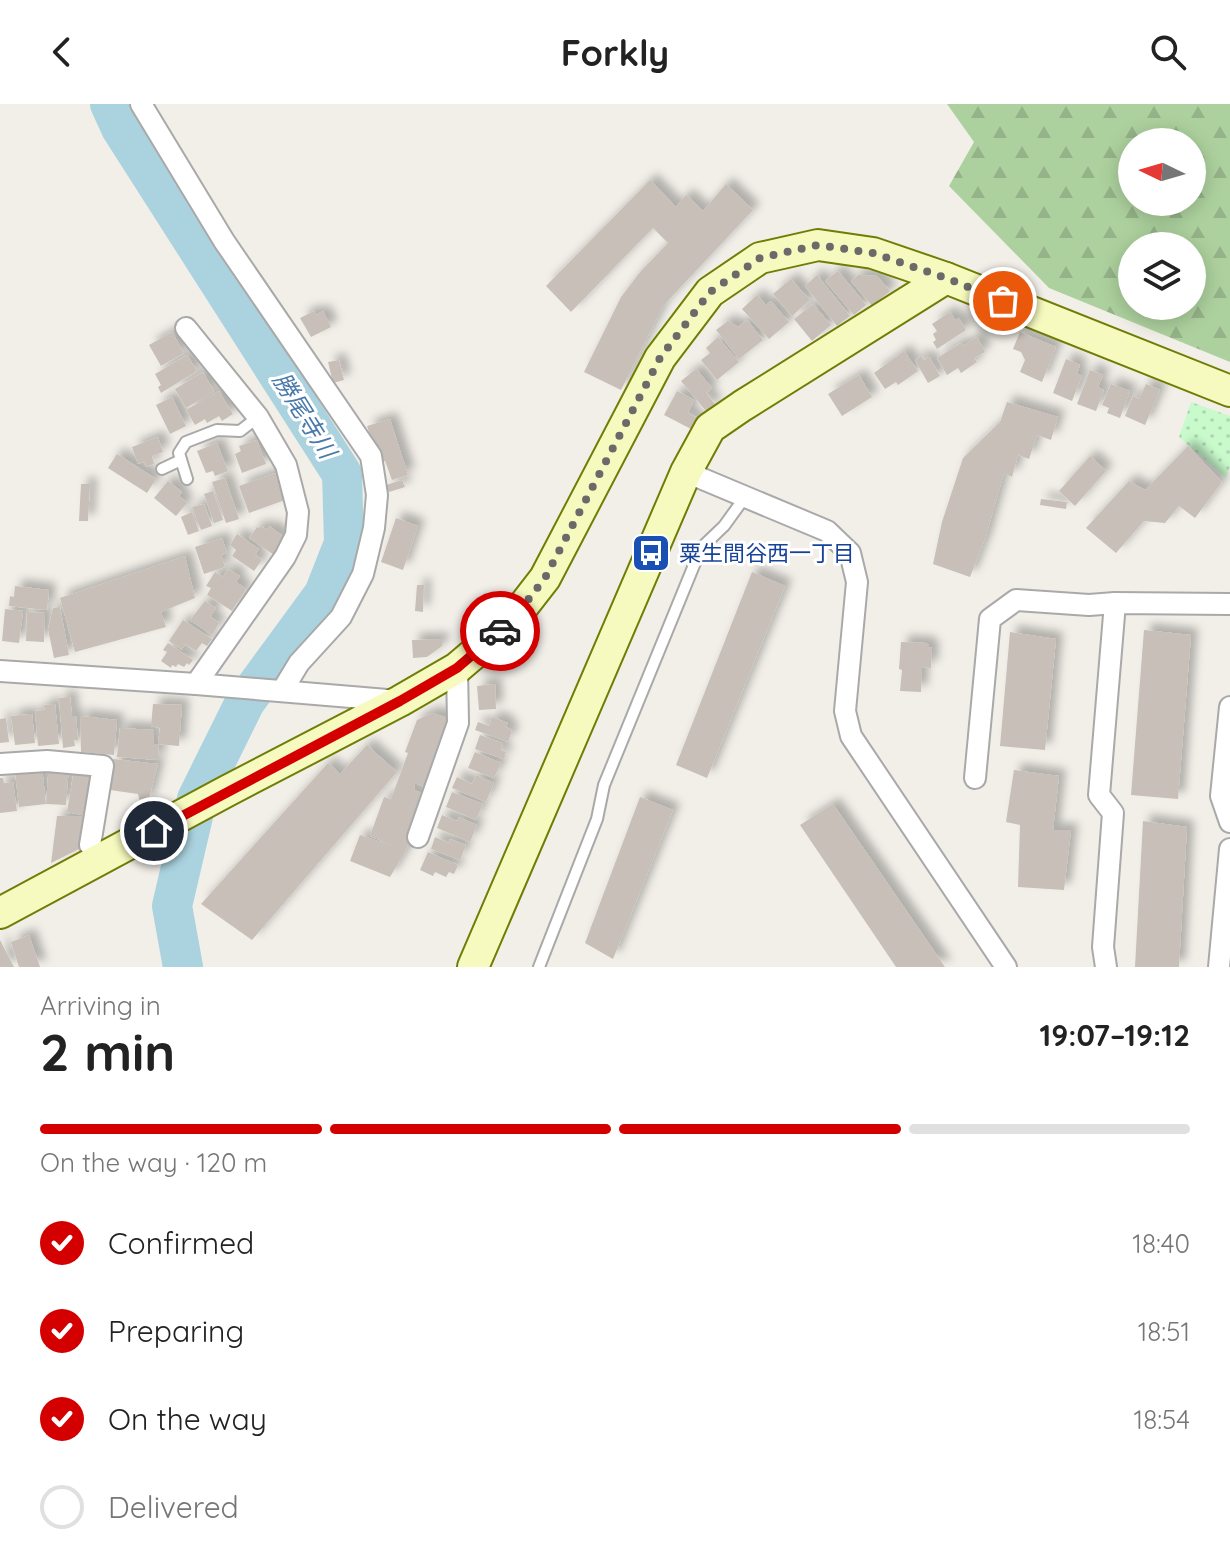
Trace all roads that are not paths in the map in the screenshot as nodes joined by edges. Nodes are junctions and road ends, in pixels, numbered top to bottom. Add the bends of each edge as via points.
1 (141, 104) edge
2 (946, 278) junction
3 (186, 328) dead end
4 (1230, 391) edge
5 (258, 417) junction
6 (181, 460) junction
7 (162, 469) dead end
8 (686, 472) junction
9 (187, 479) dead end
10 (745, 497) junction
11 (1115, 603) junction
12 (1230, 604) edge
13 (457, 668) junction
14 (0, 671) edge
15 (196, 684) junction
16 (282, 691) junction
17 (400, 701) junction
18 (1230, 707) edge
19 (0, 764) edge
20 (975, 778) dead end
21 (1230, 822) edge
22 (418, 837) dead end
23 (90, 845) dead end
24 (1230, 849) edge
25 (0, 913) edge
26 (473, 967) edge
27 (539, 967) edge
28 (1006, 967) edge
29 (1106, 967) edge
30 (1219, 967) edge

1 - 16 street via 224,241 371,456 377,495 363,574 341,617 299,663
2 - 4 street
2 - 8 street via 710,428
2 - 13 street via 873,253 818,245 760,258 710,292 660,358 545,578 510,623
3 - 5 street
5 - 6 lane via 240,431 217,430 186,442
5 - 15 street via 286,465 298,512 296,535
6 - 7 lane
6 - 9 lane
8 - 10 street
8 - 26 street
10 - 27 lane via 701,548 604,785 597,819
10 - 28 street via 827,531 850,553 857,582 845,711 851,736
11 - 12 street
11 - 20 street via 1016,600 990,619
11 - 29 street via 1099,795 1113,813
13 - 17 street
13 - 22 street via 458,723
14 - 15 street
15 - 16 street
16 - 17 street
17 - 25 street
18 - 21 street via 1221,796
19 - 23 street via 103,766
24 - 30 street

